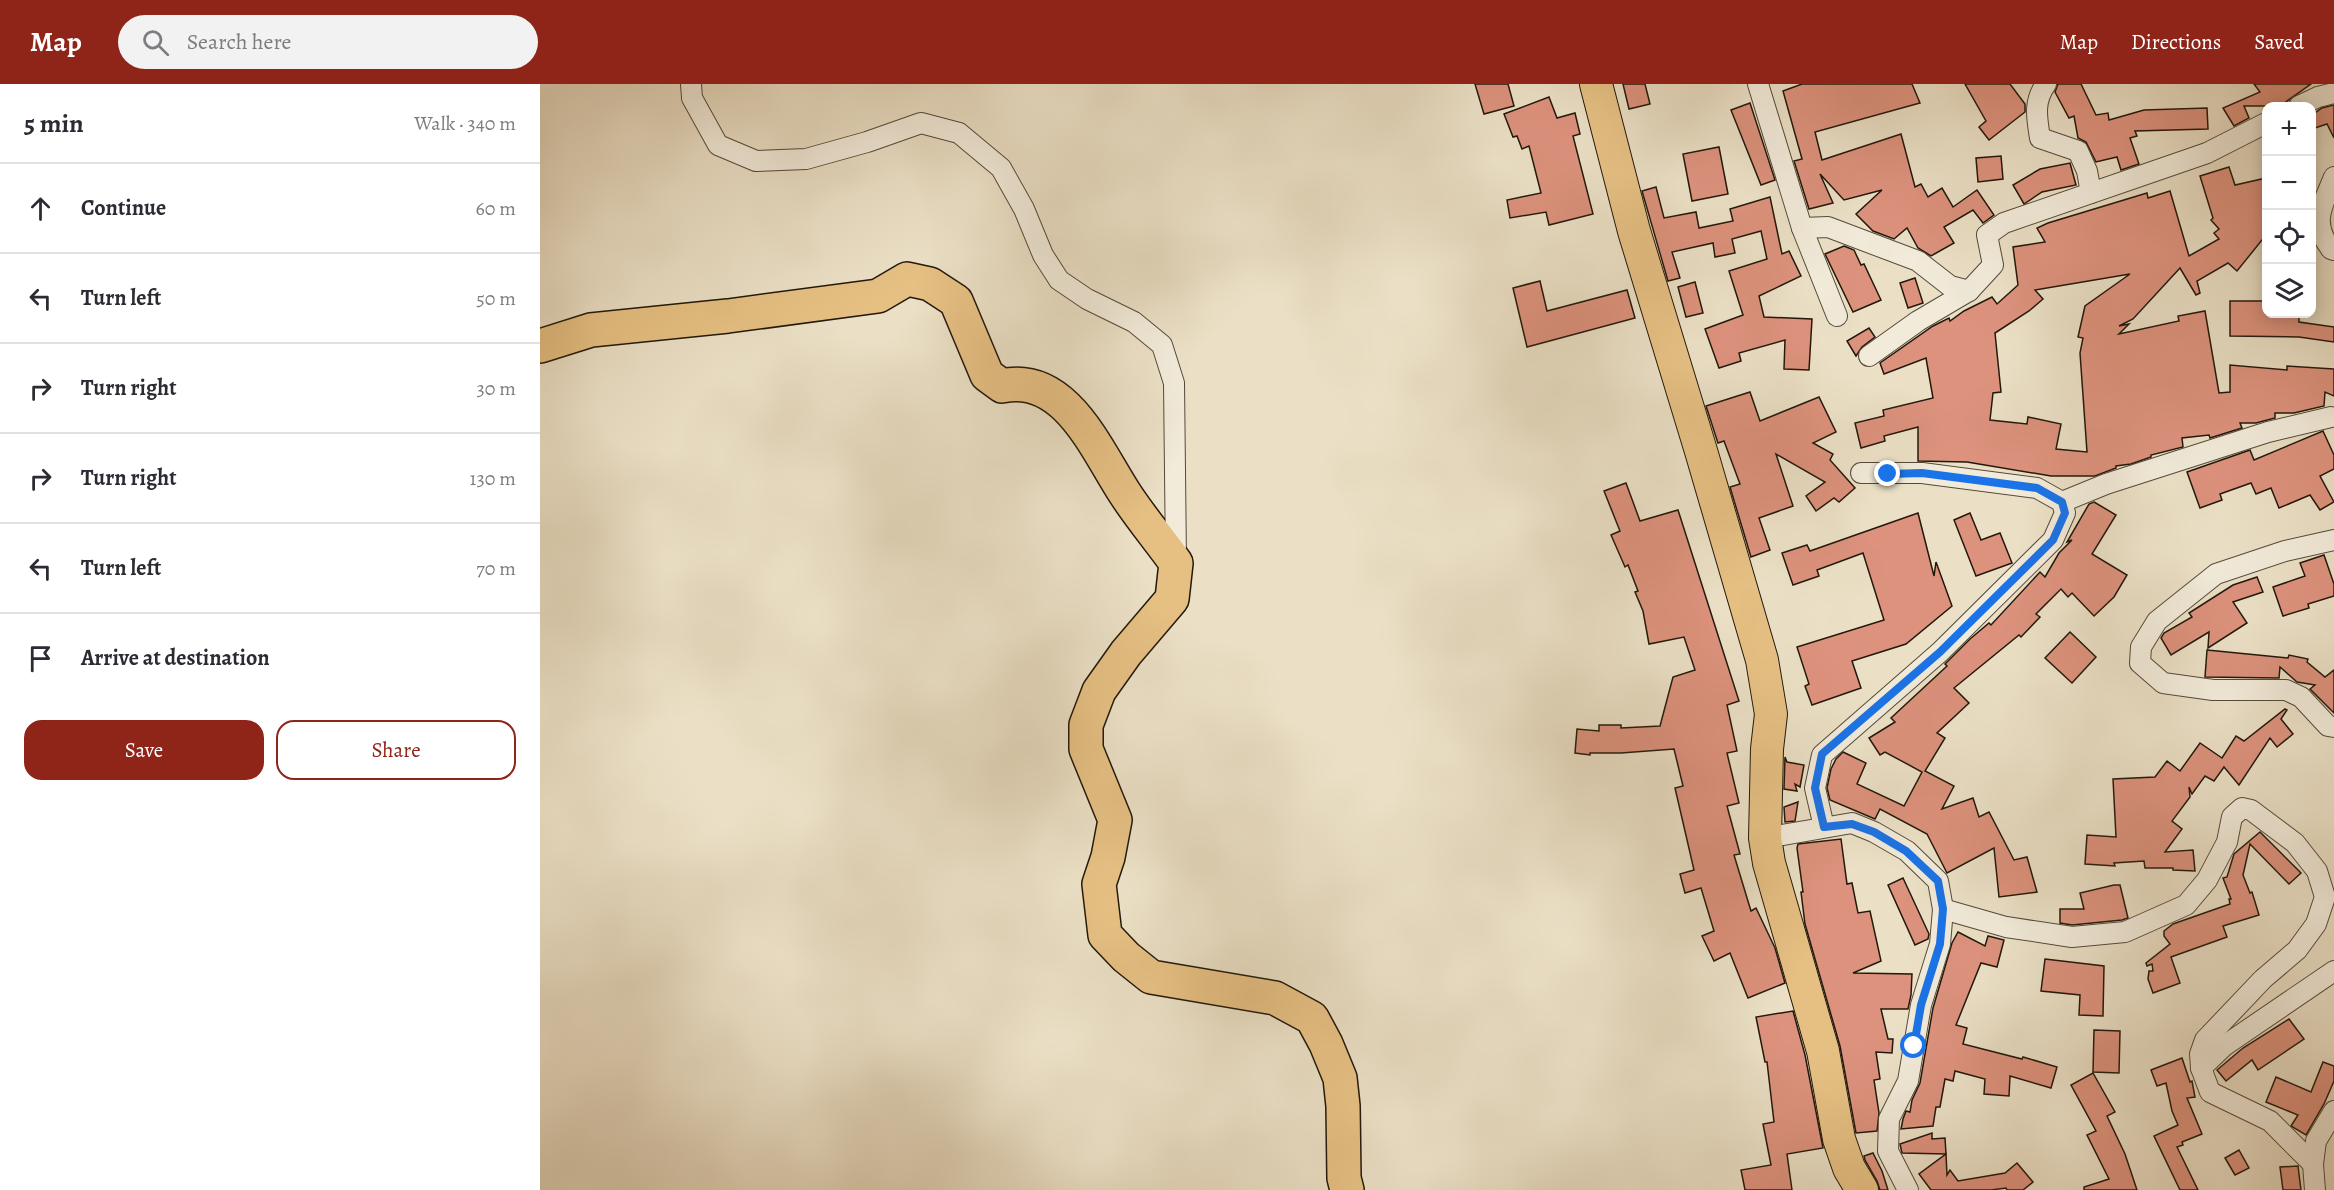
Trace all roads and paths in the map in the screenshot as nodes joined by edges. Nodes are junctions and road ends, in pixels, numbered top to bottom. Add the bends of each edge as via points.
1 (691, 84) edge
2 (1596, 84) edge
3 (1758, 84) edge
4 (2046, 84) edge
5 (2334, 93) edge
6 (2307, 102) edge
7 (2262, 125) edge
8 (2334, 177) edge
9 (2091, 193) junction
10 (1802, 228) junction
11 (2334, 250) edge
12 (1970, 291) junction
13 (1837, 316) dead end
14 (540, 346) edge
15 (1869, 356) dead end
16 (2331, 417) dead end
17 (1862, 473) dead end
18 (2062, 502) junction
19 (2334, 540) edge
20 (1176, 563) junction
21 (2334, 728) edge
22 (1824, 827) junction
23 (1765, 838) junction
24 (1943, 909) junction
25 (2334, 971) edge
26 (2201, 1068) junction
27 (2334, 1111) edge
28 (2313, 1164) junction
29 (1347, 1190) edge
30 (1862, 1190) edge
31 (1908, 1190) edge
32 (2315, 1190) edge

1 - 20 street via 692,98 718,145 756,161 806,159 921,123 959,133 1001,168 1059,280 1134,322 1162,345 1174,383
2 - 23 main road via 1634,231 1762,660 1771,714
3 - 10 street
4 - 9 street via 2038,94 2040,138 2078,151
5 - 6 street
7 - 9 street via 2207,153
8 - 11 street via 2321,210 2320,235
9 - 12 street via 2004,223 1987,235 1993,266
10 - 12 street via 1828,227 1918,261 1950,286
10 - 13 street
12 - 15 street
14 - 20 highway via 591,330 878,297 907,279 930,284 956,301 987,375 1002,386 1043,388 1077,418
16 - 18 street via 2268,432
17 - 18 street via 1922,473 2037,488
18 - 22 street via 2065,513 2053,540 1940,652 1822,754 1815,788
19 - 21 street via 2216,574 2157,621 2141,647 2140,663 2163,683 2213,690 2286,690 2301,697
20 - 29 highway via 1172,599 1099,691 1086,725 1086,749 1115,820 1099,884 1105,935 1151,977 1275,998 1312,1018 1340,1078
22 - 23 street
22 - 24 street via 1852,824 1906,851 1938,881
23 - 30 main road via 1823,1051 1839,1139
24 - 26 street via 2006,927 2072,937 2125,932 2186,905 2206,880 2227,842 2232,817 2242,808 2251,810 2295,843 2317,871 2325,897 2316,924 2297,950 2263,979 2205,1040
24 - 31 street via 1940,944 1921,1005 1908,1081 1889,1119 1888,1151
25 - 26 street via 2224,1046
26 - 28 street via 2210,1092 2270,1121
27 - 28 street via 2316,1141
28 - 32 street

